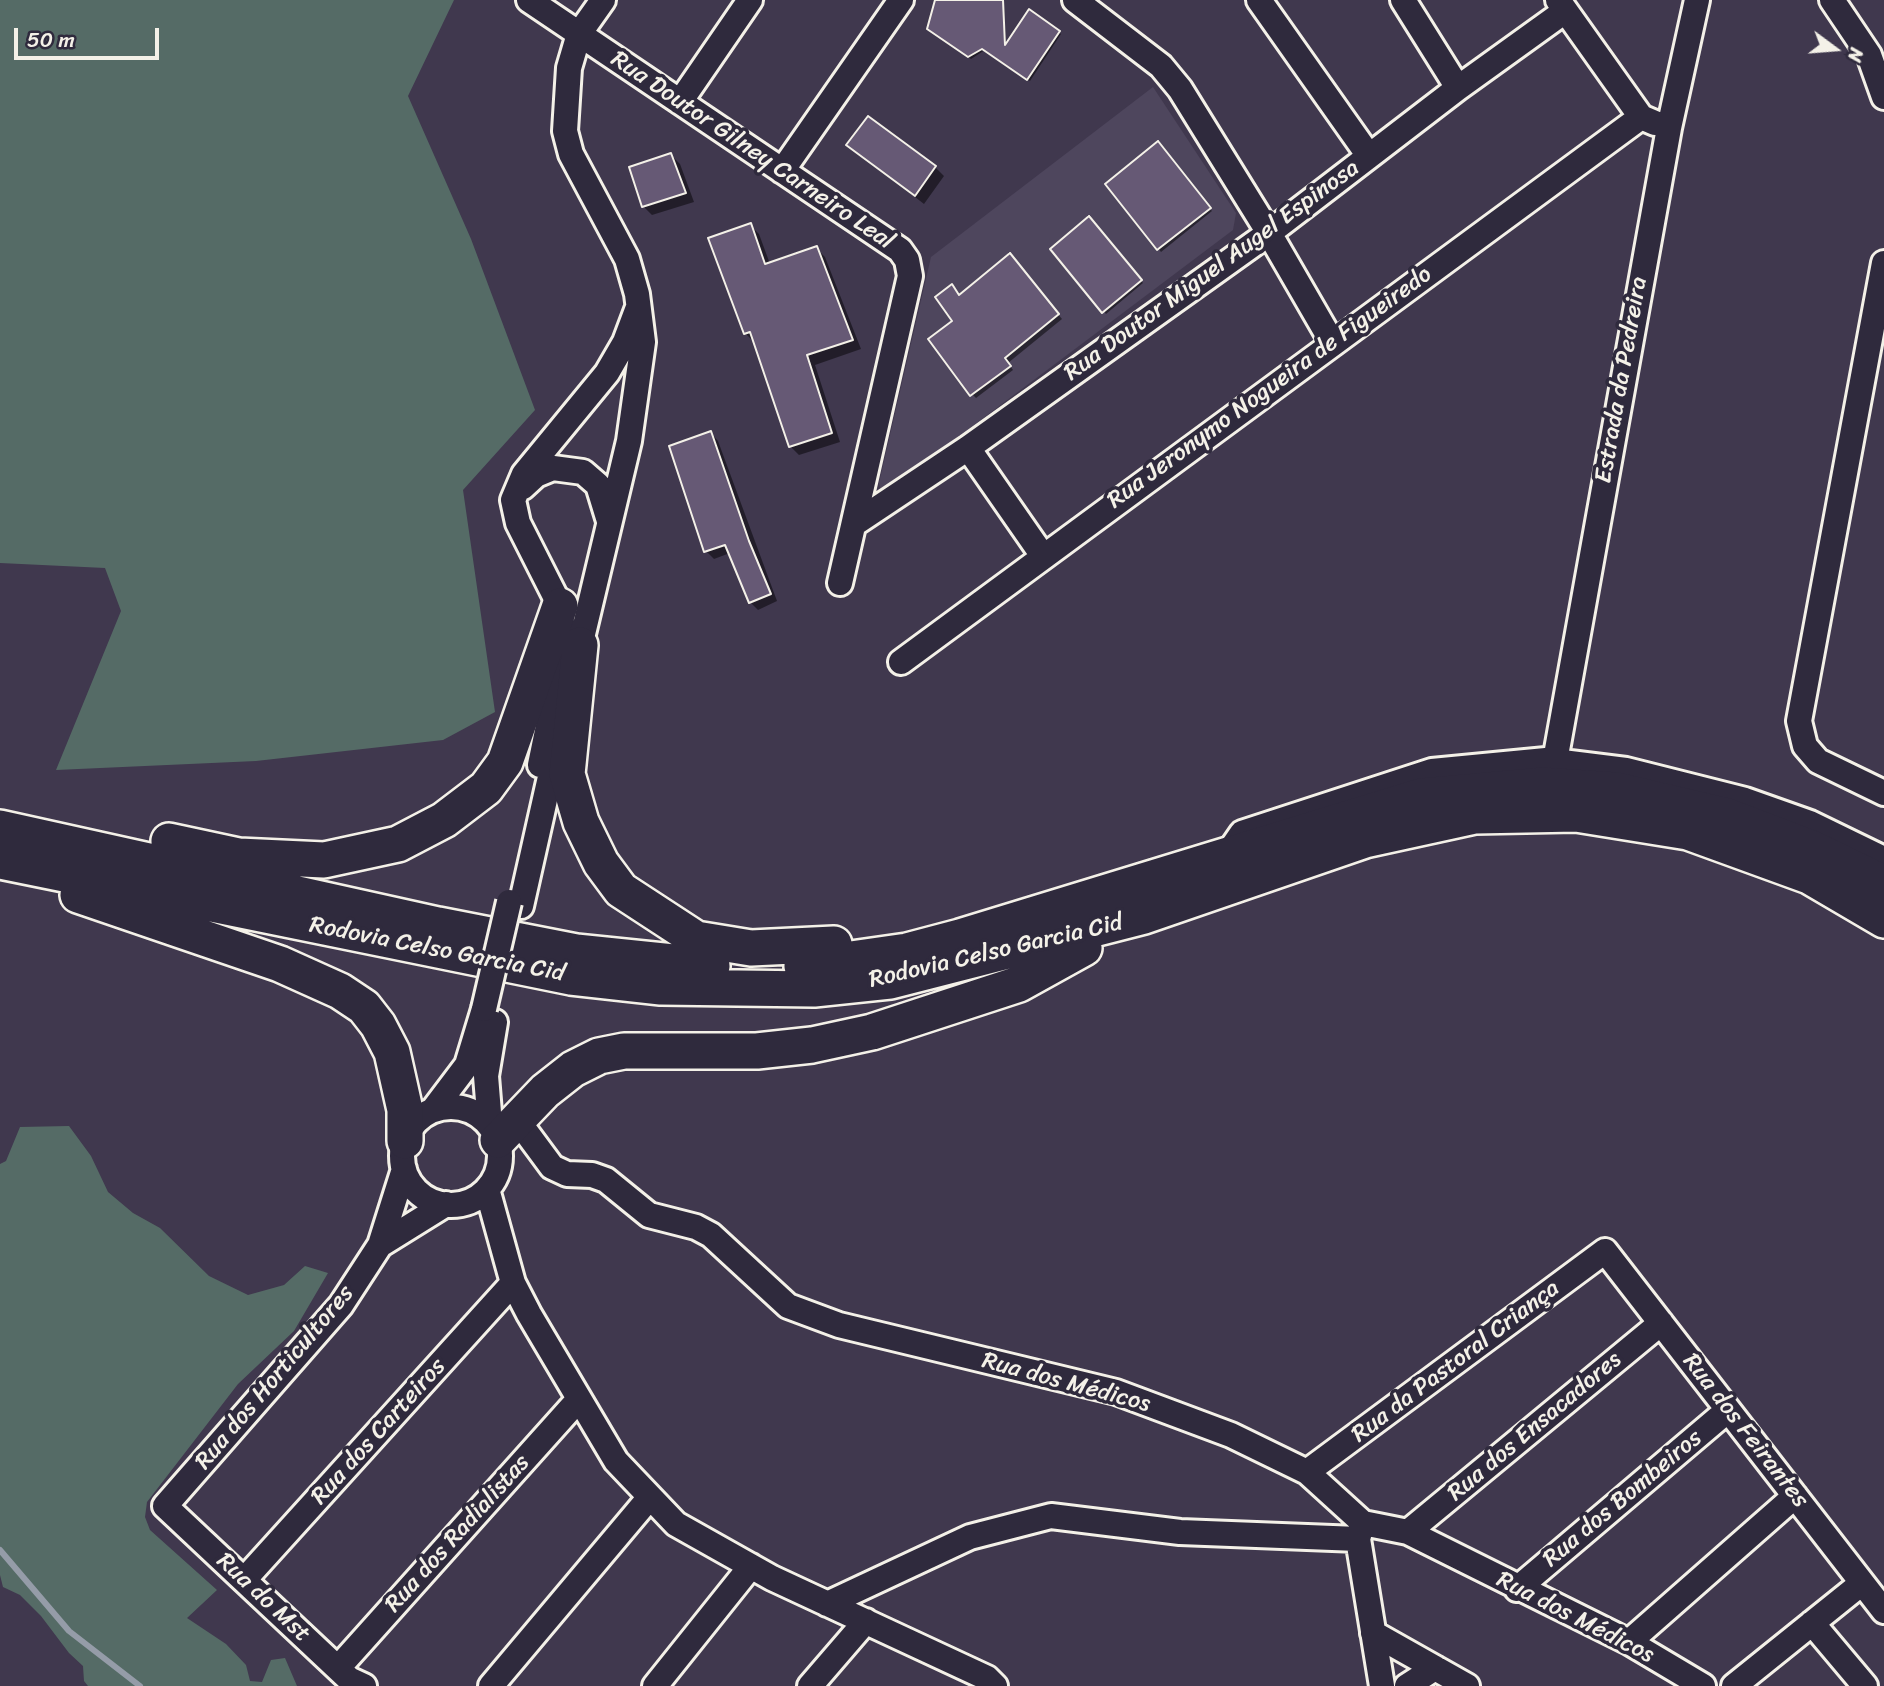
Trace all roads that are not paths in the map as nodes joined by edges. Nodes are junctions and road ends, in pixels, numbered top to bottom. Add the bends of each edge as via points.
1 (528, 0) edge
2 (603, 0) edge
3 (750, 0) edge
4 (901, 0) edge
5 (1075, 0) edge
6 (1259, 0) edge
7 (1403, 0) edge
8 (1696, 0) edge
9 (1832, 0) edge
10 (1562, 6) edge
11 (579, 34) junction
12 (1458, 88) junction
13 (1884, 97) edge
14 (680, 102) junction
15 (1641, 117) junction
16 (1668, 128) junction
17 (1369, 156) junction
18 (782, 171) junction
19 (1269, 233) junction
20 (1884, 263) edge
21 (638, 306) junction
22 (1332, 342) junction
23 (968, 448) junction
24 (513, 499) junction
25 (610, 522) junction
26 (854, 524) junction
27 (1043, 556) junction
28 (840, 583) dead end
29 (559, 606) junction
30 (580, 645) junction
31 (901, 662) dead end
32 (1555, 761) junction
33 (1884, 793) edge
34 (0, 809) edge
35 (0, 828) edge
36 (1228, 854) junction
37 (1884, 859) edge
38 (0, 863) edge
39 (1884, 883) edge
40 (515, 904) junction
41 (1144, 916) junction
42 (1884, 920) edge
43 (960, 937) junction
44 (490, 1011) junction
45 (433, 1110) junction
46 (502, 1129) junction
47 (405, 1155) junction
48 (486, 1189) junction
49 (446, 1204) junction
50 (380, 1245) junction
51 (1605, 1251) joint
52 (513, 1283) junction
53 (1661, 1323) junction
54 (579, 1399) junction
55 (1728, 1410) junction
56 (1307, 1472) junction
57 (1795, 1496) junction
58 (650, 1497) junction
59 (165, 1506) joint
60 (1360, 1531) junction
61 (1408, 1532) junction
62 (751, 1566) junction
63 (244, 1580) junction
64 (1862, 1583) junction
65 (1517, 1588) junction
66 (827, 1604) junction
67 (1884, 1611) edge
68 (866, 1621) junction
69 (1812, 1623) junction
70 (1373, 1633) junction
71 (1629, 1642) junction
72 (338, 1668) junction
73 (1435, 1668) junction
74 (987, 1683) edge
75 (364, 1686) edge
76 (491, 1686) edge
77 (655, 1686) edge
78 (810, 1686) edge
79 (1382, 1686) edge
80 (1407, 1686) edge
81 (1467, 1686) edge
82 (1703, 1686) edge
83 (1734, 1686) edge
84 (1865, 1686) edge

1 - 11 street, Rua Doutor Gilney Carneiro Leal
2 - 11 street
3 - 14 street
4 - 18 street
5 - 19 street via 1161,66
6 - 17 street
7 - 12 street
8 - 16 street, Estrada da Pedreira
9 - 13 street via 1869,55
10 - 12 street, Rua Doutor Miguel Augel Espinosa
10 - 15 street
11 - 14 street, Rua Doutor Gilney Carneiro Leal
11 - 21 street via 569,68 565,131 570,154 627,259
12 - 17 street, Rua Doutor Miguel Augel Espinosa
14 - 18 street, Rua Doutor Gilney Carneiro Leal
15 - 16 street
15 - 22 street, Rua Jeronymo Nogueira de Figueiredo
16 - 32 street, Estrada da Pedreira
17 - 19 street, Rua Doutor Miguel Augel Espinosa
18 - 26 street, Rua Doutor Gilney Carneiro Leal via 900,250 909,268
19 - 22 street
19 - 23 street, Rua Doutor Miguel Augel Espinosa
20 - 33 street via 1799,721 1805,746 1818,761
21 - 24 street via 607,373 524,474
21 - 25 street via 643,342 640,382
22 - 27 street, Rua Jeronymo Nogueira de Figueiredo
23 - 26 street, Rua Doutor Miguel Augel Espinosa
23 - 27 street
24 - 25 street via 545,470 573,469 598,485
24 - 29 street via 518,523
25 - 30 street
26 - 28 street, Rua Doutor Gilney Carneiro Leal
27 - 31 street, Rua Jeronymo Nogueira de Figueiredo
29 - 34 highway via 513,746 495,779 444,820 398,844 324,860 239,856
29 - 40 street via 562,658
30 - 40 street
30 - 43 highway via 567,774 581,822 601,863 621,890 696,939 751,948
32 - 36 street via 1432,771 1242,833
32 - 37 street via 1626,770 1745,800 1810,823
35 - 43 highway, Rodovia Celso Garcia Cid via 438,926 667,962 747,968 817,966
36 - 39 highway, Rodovia Celso Garcia Cid via 1422,796 1543,785 1617,790 1728,816 1812,848
36 - 43 highway, Rodovia Celso Garcia Cid
38 - 41 highway, Rodovia Celso Garcia Cid via 571,977 661,987 814,989 890,981
38 - 47 highway via 92,901 280,964 340,991 363,1007 392,1052 405,1110
40 - 44 street
41 - 42 highway, Rodovia Celso Garcia Cid via 1365,840 1475,816 1576,814 1688,832 1809,876
41 - 46 highway via 1019,984 872,1032 757,1051 624,1051 599,1056 573,1069
44 - 45 street via 467,1065
44 - 46 street via 486,1076
45 - 46 street via 458,1107
45 - 47 street via 415,1123
46 - 48 street via 498,1169
46 - 56 street, Rua dos Médicos via 552,1167 606,1180 649,1215 711,1235 788,1306 839,1325 1115,1392 1231,1435
47 - 49 street via 420,1193
47 - 50 street, Rua dos Horticultores
48 - 49 street via 467,1202
48 - 52 street
49 - 50 street, Rua dos Horticultores
50 - 59 street, Rua dos Horticultores via 341,1305
51 - 53 street, Rua dos Feirantes
51 - 56 street, Rua da Pastoral Criança
52 - 54 street
52 - 63 street, Rua dos Carteiros
53 - 55 street, Rua dos Feirantes
53 - 61 street, Rua dos Ensacadores
54 - 58 street via 616,1461
54 - 72 street, Rua dos Radialistas
55 - 57 street, Rua dos Feirantes
55 - 65 street, Rua dos Bombeiros
56 - 60 street, Rua dos Médicos
57 - 64 street, Rua dos Feirantes
57 - 71 street
58 - 62 street via 676,1524
58 - 76 street
59 - 63 street, Rua do Mst
60 - 61 street, Rua dos Médicos
60 - 66 street via 1180,1532 1051,1516 970,1537
60 - 70 street
61 - 65 street, Rua dos Médicos
62 - 66 street
62 - 77 street
63 - 72 street, Rua do Mst
64 - 67 street, Rua dos Feirantes
64 - 69 street
65 - 71 street, Rua dos Médicos
66 - 68 street
68 - 74 street
68 - 78 street
69 - 83 street
69 - 84 street
70 - 73 street
70 - 79 street
71 - 82 street, Rua dos Médicos
72 - 75 street, Rua do Mst
73 - 80 street
73 - 81 street

